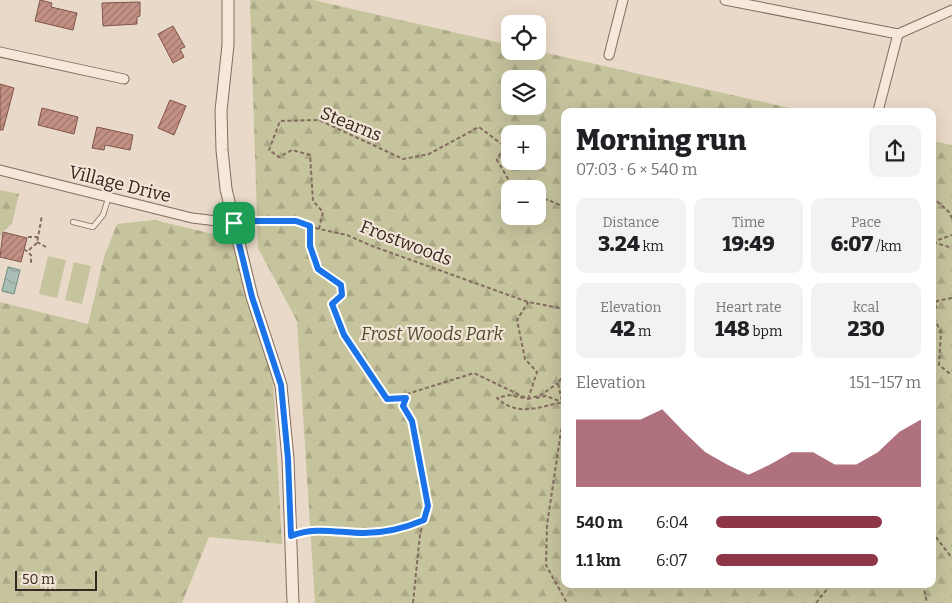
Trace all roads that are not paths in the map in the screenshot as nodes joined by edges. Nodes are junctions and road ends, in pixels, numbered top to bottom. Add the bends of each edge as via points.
1 (228, 0) edge
2 (623, 0) edge
3 (725, 0) edge
4 (952, 10) edge
5 (898, 34) junction
6 (0, 52) edge
7 (609, 55) dead end
8 (124, 79) dead end
9 (879, 108) edge
10 (0, 170) edge
11 (108, 199) junction
12 (73, 222) dead end
13 (234, 223) junction
14 (294, 603) edge

1 - 13 street via 228,45 221,111 222,150
2 - 7 street
3 - 5 street
4 - 5 street
5 - 9 street
6 - 8 street
10 - 11 street, Village Drive
11 - 12 lane via 103,215 93,227
11 - 13 street, Village Drive via 192,218
13 - 14 street via 252,297 281,385 288,459

